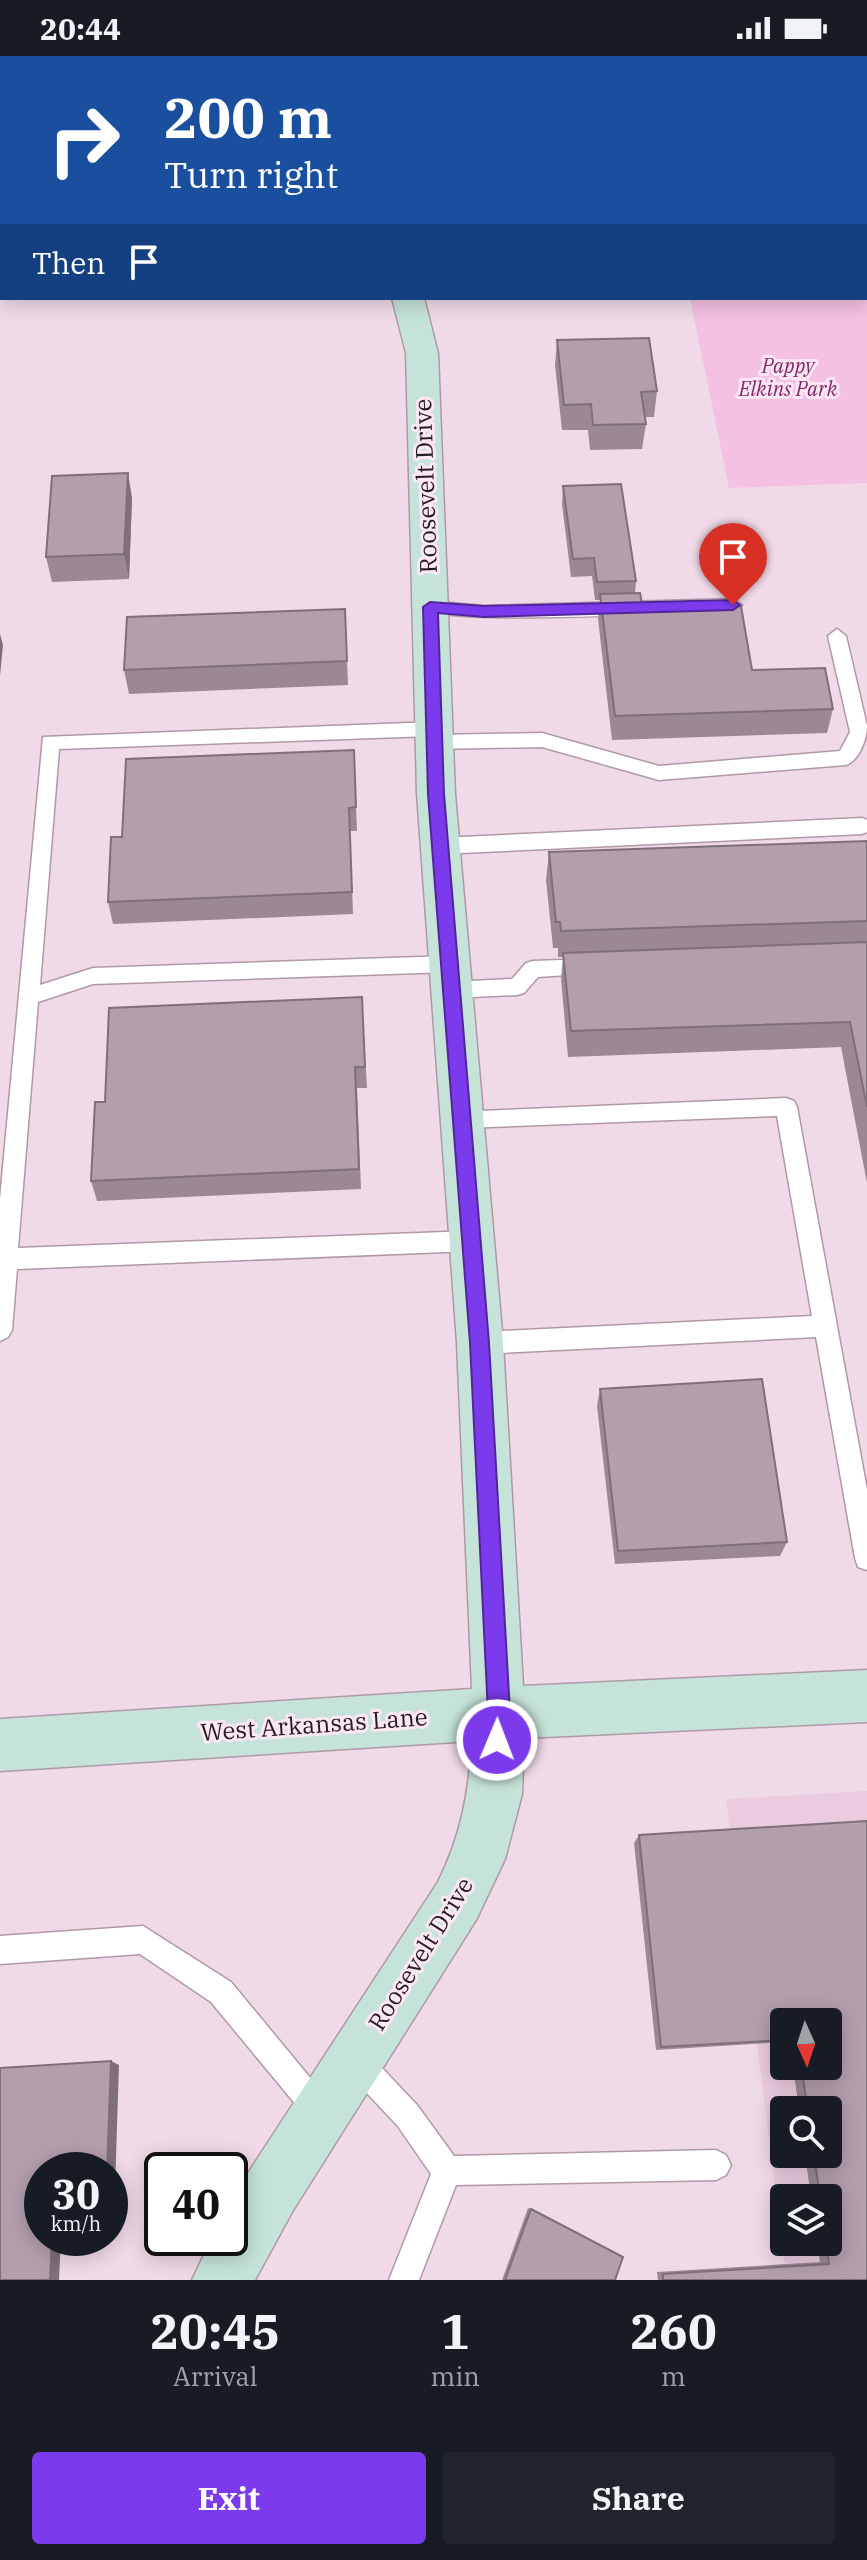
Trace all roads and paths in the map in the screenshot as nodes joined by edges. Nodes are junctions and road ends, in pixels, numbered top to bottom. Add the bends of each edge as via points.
1 (409, 300) edge
2 (733, 605) edge
3 (430, 607) junction
4 (837, 636) dead end
5 (434, 736) junction
6 (862, 826) dead end
7 (440, 846) junction
8 (613, 966) edge
9 (450, 977) junction
10 (29, 997) junction
11 (462, 1119) junction
12 (472, 1241) junction
13 (6, 1259) junction
14 (825, 1326) junction
15 (0, 1330) edge
16 (480, 1343) junction
17 (867, 1558) edge
18 (867, 1696) edge
19 (499, 1713) junction
20 (0, 1745) edge
21 (0, 1950) edge
22 (355, 2060) junction
23 (321, 2113) junction
24 (716, 2165) dead end
25 (447, 2171) junction
26 (222, 2280) edge
27 (404, 2280) edge

1 - 3 street, Roosevelt Drive via 422,353
2 - 3 lane via 484,612
3 - 5 street, Roosevelt Drive
4 - 5 lane via 859,732 846,758 659,773 542,740
5 - 7 street, Roosevelt Drive
5 - 10 lane via 50,742
6 - 7 lane
7 - 9 street, Roosevelt Drive
8 - 9 lane via 533,969 517,987
9 - 10 lane via 93,976
9 - 11 street, Roosevelt Drive
10 - 13 lane
11 - 12 street, Roosevelt Drive
11 - 14 lane via 786,1107
12 - 13 lane
12 - 16 street, Roosevelt Drive
13 - 15 lane
14 - 16 lane
14 - 17 lane
16 - 19 street, Roosevelt Drive
18 - 19 street, West Arkansas Lane
19 - 20 street, West Arkansas Lane
19 - 22 street, Roosevelt Drive via 495,1794 478,1859 457,1901
21 - 23 lane via 143,1940 221,1992
22 - 23 street, Roosevelt Drive
22 - 25 lane via 407,2115
23 - 26 street, Roosevelt Drive
24 - 25 lane
25 - 27 lane

